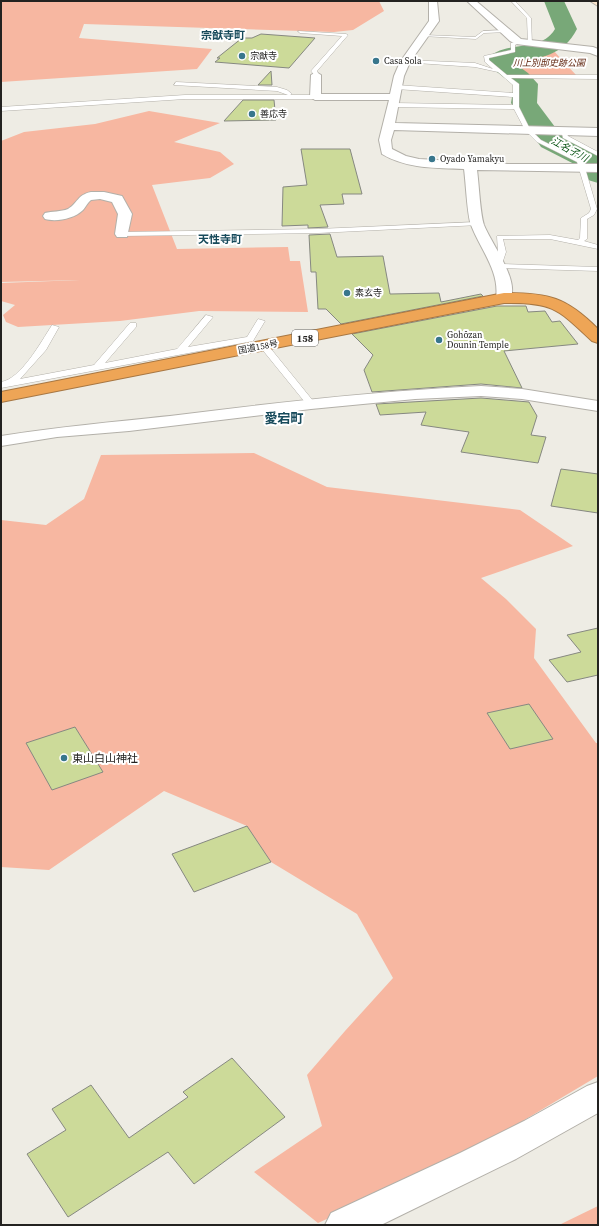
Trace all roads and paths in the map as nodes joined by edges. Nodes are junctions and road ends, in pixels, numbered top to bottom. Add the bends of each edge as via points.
1 (433, 1) edge
2 (471, 1) edge
3 (513, 1) edge
4 (594, 1) edge
5 (598, 3) edge
6 (506, 31) junction
7 (300, 32) dead end
8 (424, 36) junction
9 (519, 42) junction
10 (536, 45) junction
11 (598, 53) edge
12 (405, 62) junction
13 (501, 72) junction
14 (316, 75) joint
15 (508, 76) junction
16 (598, 77) edge
17 (176, 84) dead end
18 (515, 94) junction
19 (290, 96) junction
20 (315, 97) junction
21 (395, 97) junction
22 (516, 107) junction
23 (1, 110) edge
24 (389, 126) junction
25 (530, 130) junction
26 (558, 131) junction
27 (598, 132) edge
28 (598, 154) edge
29 (470, 166) junction
30 (590, 168) edge
31 (50, 216) dead end
32 (477, 224) junction
33 (122, 234) joint
34 (579, 242) junction
35 (598, 247) edge
36 (498, 266) junction
37 (598, 268) edge
38 (504, 298) junction
39 (209, 317) dead end
40 (261, 321) dead end
41 (133, 325) dead end
42 (55, 328) dead end
43 (598, 338) edge
44 (264, 346) junction
45 (180, 351) junction
46 (96, 368) junction
47 (12, 383) junction
48 (1, 385) edge
49 (1, 396) edge
50 (310, 404) junction
51 (598, 406) edge
52 (1, 441) edge
53 (598, 1096) edge
54 (343, 1225) edge

1 - 8 street via 434,21
2 - 6 street
3 - 10 lane via 528,18
4 - 5 main road
6 - 8 lane via 483,32 476,38
6 - 9 street
7 - 14 lane via 346,35 314,71
8 - 12 street
9 - 10 street
9 - 13 lane via 513,44 513,51 486,57 487,61
10 - 11 street via 593,50
12 - 13 lane via 475,65
12 - 21 street
13 - 15 lane
14 - 20 street
15 - 16 lane
15 - 18 lane via 516,84
17 - 19 lane via 278,89
18 - 21 lane
18 - 22 lane
19 - 20 lane
19 - 23 lane via 185,97
20 - 21 street
21 - 22 lane
21 - 24 street
22 - 25 lane
24 - 25 street
24 - 29 street via 384,140 386,151 393,156 425,163
25 - 26 street
25 - 30 lane via 539,141 578,159
26 - 27 street
26 - 28 lane
29 - 30 street
29 - 32 street
30 - 34 lane via 594,208 592,214 584,218 583,239
31 - 33 street via 66,215 90,196 107,195 117,199 125,214
32 - 33 lane via 318,231
32 - 36 street
34 - 35 lane
34 - 36 lane via 550,237 499,237 502,252
36 - 37 lane
36 - 38 street via 505,289
38 - 43 highway, 国道158号 / 158 via 556,303 564,307
38 - 44 highway, 国道158号 / 158
39 - 45 lane
40 - 45 lane via 250,339
41 - 46 lane
42 - 47 lane via 43,348
44 - 49 highway, 国道158号 / 158
44 - 50 lane
45 - 46 lane
46 - 47 lane
47 - 48 lane
50 - 51 street via 415,394 481,391 522,394
50 - 52 street via 58,432
53 - 54 street via 554,1122

